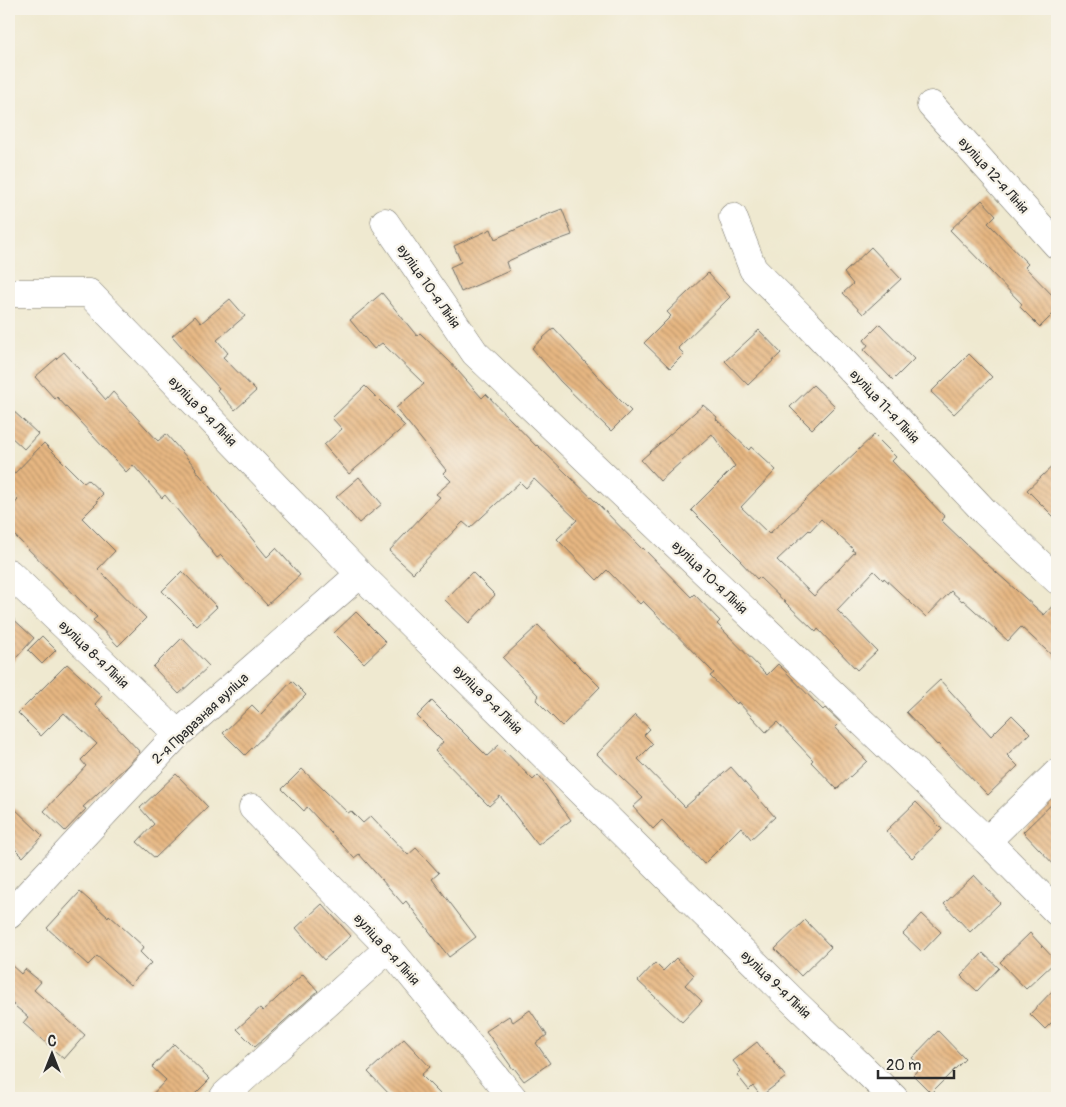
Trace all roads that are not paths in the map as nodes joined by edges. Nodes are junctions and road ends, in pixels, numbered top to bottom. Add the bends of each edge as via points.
1 (931, 104) dead end
2 (733, 217) dead end
3 (385, 222) dead end
4 (1057, 245) edge
5 (9, 293) edge
6 (9, 573) edge
7 (360, 574) junction
8 (1057, 580) edge
9 (178, 734) junction
10 (1057, 773) edge
11 (253, 808) dead end
12 (987, 841) junction
13 (1057, 912) edge
14 (9, 915) edge
15 (390, 948) junction
16 (223, 1098) edge
17 (513, 1098) edge
18 (894, 1098) edge

1 - 4 street, вуліца 12-я Лінія
2 - 8 street, вуліца 11-я Лінія via 753,269 985,512
3 - 12 street, вуліца 10-я Лінія via 476,353
5 - 7 street, вуліца 9-я Лінія via 89,293
6 - 9 street, вуліца 8-я Лінія
7 - 9 street, 2-я Праразная вуліца
7 - 18 street, вуліца 9-я Лінія
9 - 14 street, 2-я Праразная вуліца
10 - 12 street
11 - 15 street, вуліца 8-я Лінія
12 - 13 street, вуліца 10-я Лінія
15 - 16 street
15 - 17 street, вуліца 8-я Лінія

